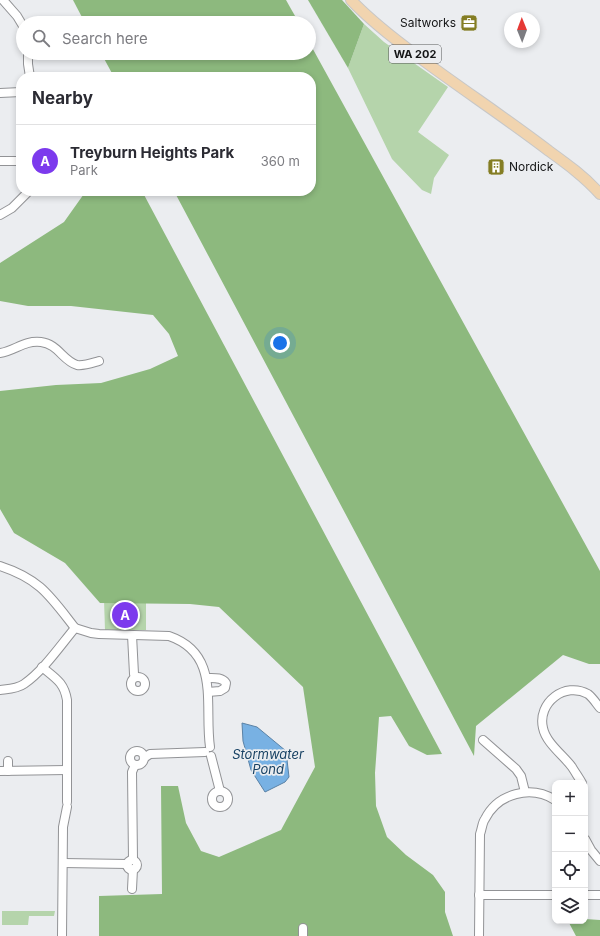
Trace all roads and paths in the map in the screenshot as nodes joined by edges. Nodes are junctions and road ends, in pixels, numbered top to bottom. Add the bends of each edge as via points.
1 (4, 0) edge
2 (352, 0) edge
3 (17, 16) edge
4 (28, 60) edge
5 (29, 72) edge
6 (16, 92) edge
7 (0, 93) edge
8 (0, 161) edge
9 (16, 161) edge
10 (600, 194) edge
11 (24, 196) edge
12 (0, 215) edge
13 (0, 353) edge
14 (99, 361) dead end
15 (0, 566) edge
16 (75, 628) junction
17 (132, 635) junction
18 (42, 667) junction
19 (135, 677) dead end
20 (207, 678) junction
21 (0, 690) edge
22 (208, 692) junction
23 (600, 708) edge
24 (483, 740) dead end
25 (209, 752) junction
26 (144, 758) junction
27 (8, 761) dead end
28 (135, 765) junction
29 (67, 770) junction
30 (4, 771) edge
31 (580, 780) edge
32 (220, 791) dead end
33 (525, 792) junction
34 (552, 798) edge
35 (588, 844) edge
36 (600, 861) edge
37 (63, 863) junction
38 (131, 865) junction
39 (132, 889) dead end
40 (600, 894) edge
41 (479, 895) junction
42 (552, 895) edge
43 (588, 895) edge
44 (62, 936) edge
45 (479, 936) edge

1 - 3 street
2 - 10 main road, WA 202 via 392,37 533,138 577,172
4 - 5 street
6 - 7 street
8 - 9 street
11 - 12 street
13 - 14 street via 8,352 24,343 40,342 52,346 78,365
15 - 16 street via 38,584
16 - 17 street via 91,633
16 - 18 street
17 - 19 street
17 - 20 street via 169,636 180,640 196,654
18 - 21 street via 24,684
18 - 29 street via 60,681 66,692
20 - 22 street
20 - 22 street via 218,678 226,683 220,692
22 - 25 street
23 - 31 street via 593,698 577,690 557,694 544,708 542,723 548,740
24 - 33 street via 516,769 521,776
25 - 26 street via 150,754
25 - 32 street
26 - 28 street via 142,764
26 - 28 street via 140,752 132,753 130,760
27 - 30 street
28 - 38 street via 132,772
29 - 30 street
29 - 37 street
33 - 34 street
33 - 41 street via 504,798 495,804 485,819 480,834
35 - 36 street
37 - 38 street
37 - 44 street
38 - 39 street
40 - 43 street
41 - 42 street
41 - 45 street

